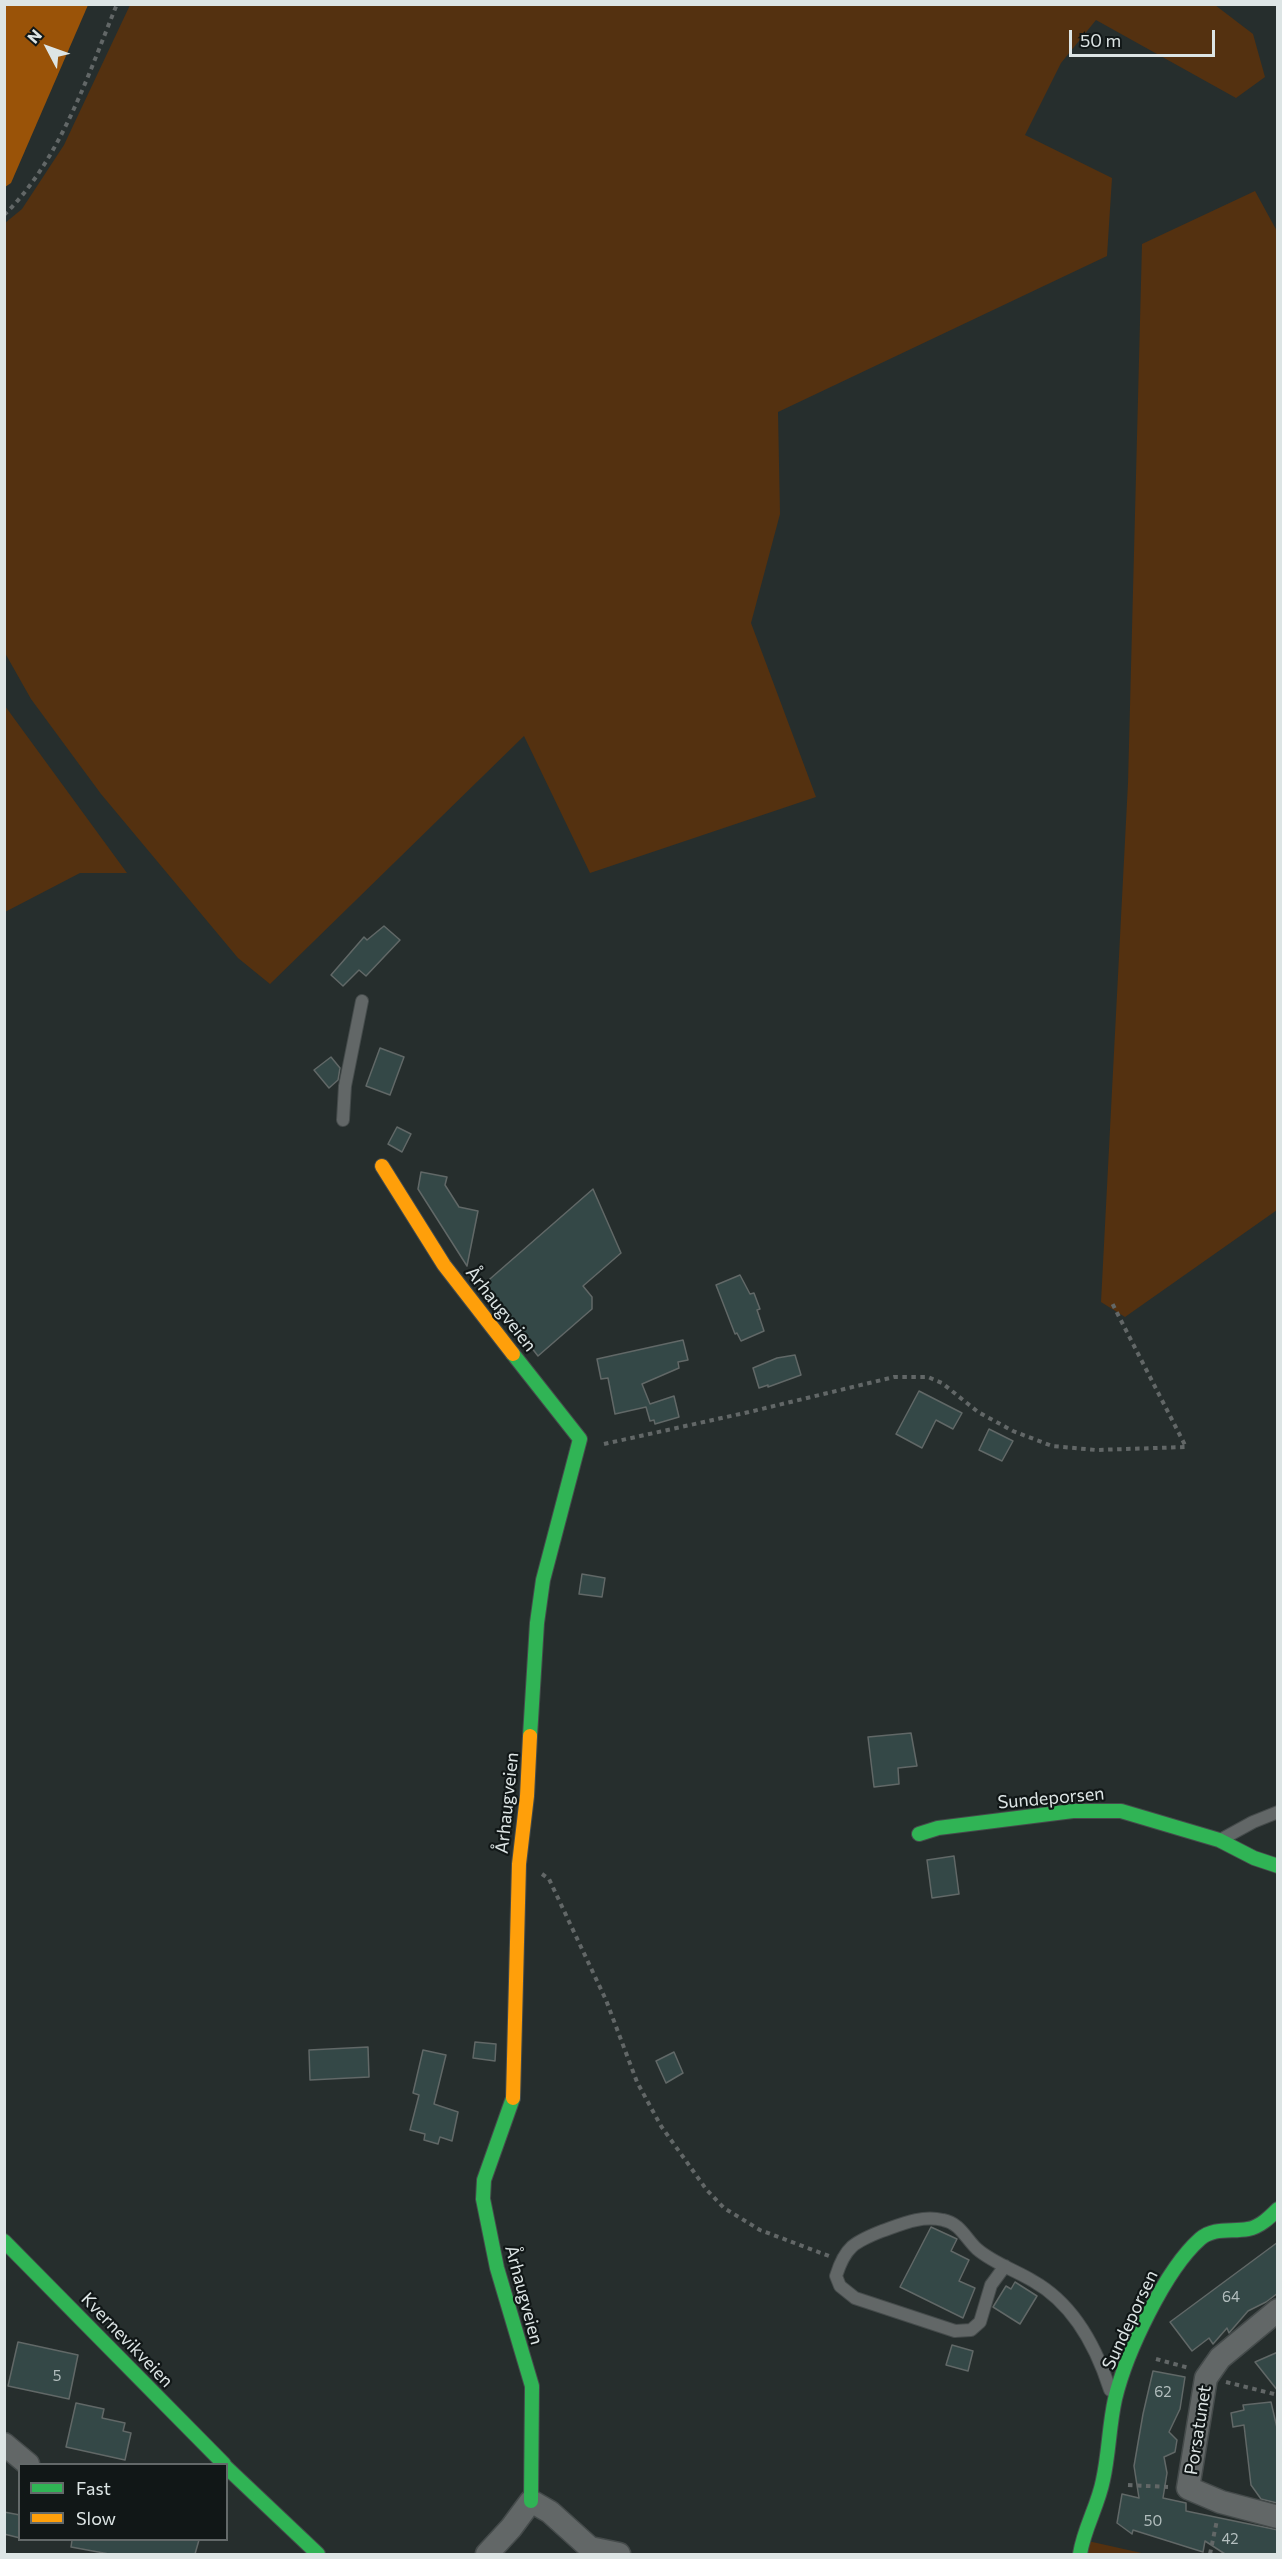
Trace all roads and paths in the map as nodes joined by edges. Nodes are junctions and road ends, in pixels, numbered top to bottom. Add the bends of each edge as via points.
1 (117, 4) edge
2 (4, 215) edge
3 (362, 1001) dead end
4 (343, 1120) dead end
5 (382, 1166) dead end
6 (1112, 1303) dead end
7 (580, 1439) junction
8 (1278, 1812) edge
9 (919, 1833) dead end
10 (1220, 1840) junction
11 (519, 1864) junction
12 (1278, 1866) edge
13 (1278, 2209) edge
14 (4, 2241) edge
15 (840, 2260) junction
16 (1005, 2266) junction
17 (1278, 2310) edge
18 (1115, 2405) junction
19 (4, 2444) edge
20 (27, 2463) edge
21 (222, 2463) edge
22 (228, 2469) edge
23 (1103, 2483) junction
24 (1188, 2488) junction
25 (531, 2501) junction
26 (1221, 2502) junction
27 (1278, 2517) edge
28 (318, 2554) edge
29 (486, 2554) edge
30 (619, 2554) edge
31 (1080, 2554) edge
32 (1210, 2554) edge

1 - 2 path via 79,98 53,149
3 - 4 lane via 345,1086
5 - 7 street, Århaugveien via 444,1265
6 - 7 path via 1186,1447 1096,1450 1052,1446 978,1412 942,1383 928,1377 894,1377 604,1444
7 - 11 street, Århaugveien via 543,1580
8 - 10 lane
9 - 10 street, Sundeporsen via 1102,1810 1140,1815
10 - 12 street, Sundeporsen
11 - 15 path via 549,1879 606,2000 637,2082 661,2126 706,2189 724,2208 760,2230
11 - 25 street, Århaugveien via 513,2100 484,2180 483,2199 497,2268 532,2386
13 - 18 street, Sundeporsen via 1249,2229 1210,2232 1190,2248 1167,2280 1119,2387
14 - 21 street, Kvernevikveien
15 - 16 lane, Sundeporsen via 856,2241 928,2218 946,2220 962,2230 977,2249
15 - 16 lane via 836,2276 840,2286 855,2298 955,2331 971,2330 980,2322 991,2285
16 - 18 lane, Sundeporsen via 1045,2288 1074,2316 1086,2332
17 - 24 street, Porsatunet via 1220,2358 1206,2378
18 - 23 street, Sundeporsen
19 - 20 street
22 - 28 street, Kvernevikveien
23 - 24 path
23 - 31 street, Sundeporsen
24 - 26 street, Porsatunet
25 - 29 street
25 - 30 street via 550,2512 590,2548
26 - 27 street, Porsatunet
26 - 32 path

